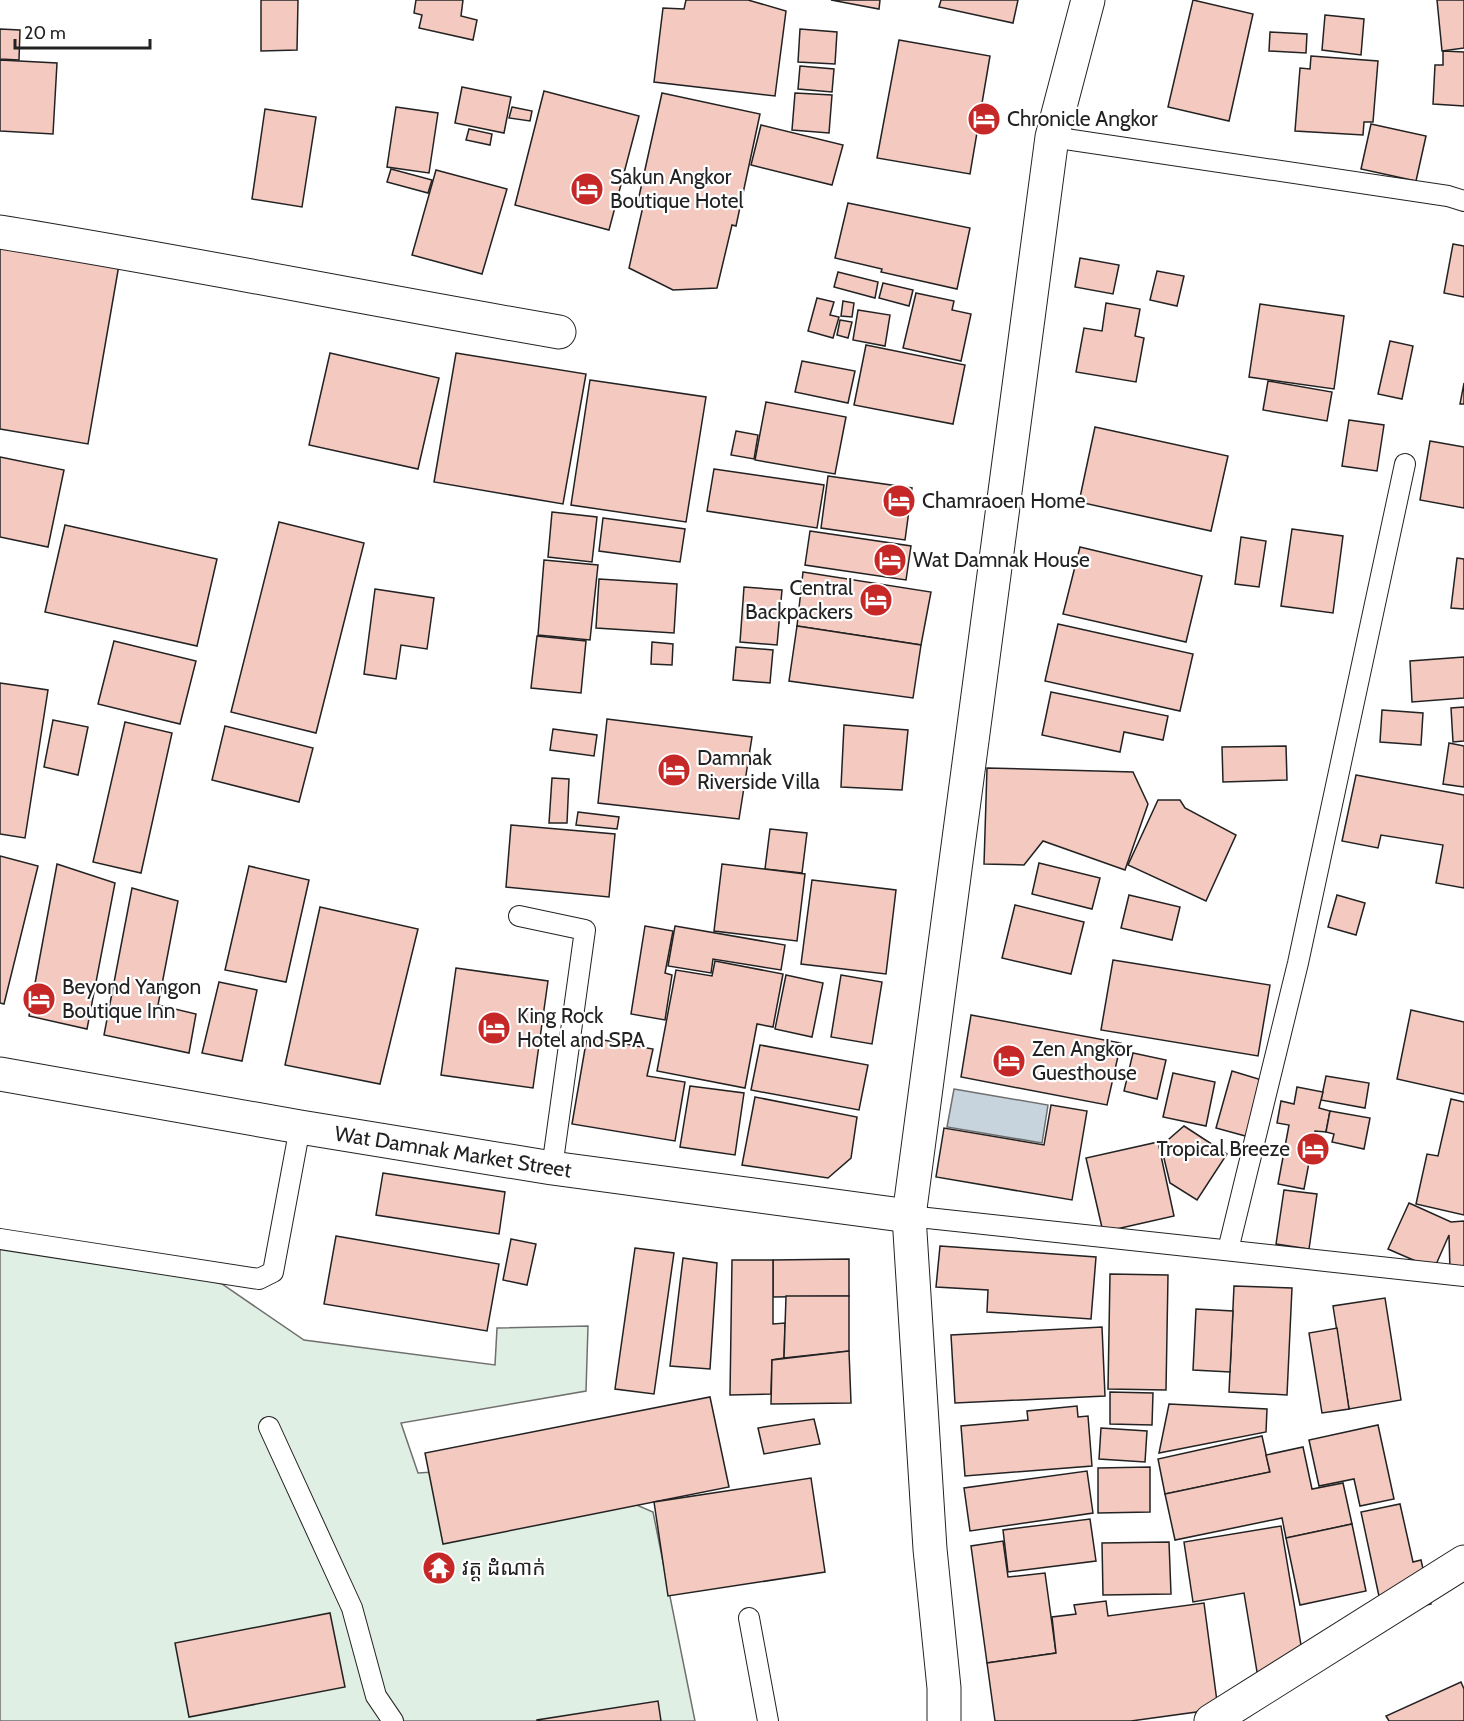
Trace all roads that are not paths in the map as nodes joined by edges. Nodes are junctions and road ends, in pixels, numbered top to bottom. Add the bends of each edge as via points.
1 (1088, 0) edge
2 (1052, 137) junction
3 (1464, 201) edge
4 (0, 232) edge
5 (560, 332) dead end
6 (1405, 464) dead end
7 (519, 916) dead end
8 (0, 1074) edge
9 (300, 1127) junction
10 (552, 1168) junction
11 (909, 1216) junction
12 (0, 1239) edge
13 (1228, 1250) junction
14 (1464, 1276) edge
15 (269, 1427) dead end
16 (1464, 1562) edge
17 (749, 1618) dead end
18 (393, 1721) edge
19 (768, 1721) edge
20 (944, 1721) edge
21 (1211, 1721) edge

1 - 2 street
2 - 3 lane
2 - 11 street
4 - 5 street
6 - 13 lane via 1298,963
7 - 10 lane via 585,930
8 - 9 street, Wat Damnak Market Street
9 - 10 street, Wat Damnak Market Street
9 - 12 lane via 273,1272 259,1279
10 - 11 street, Wat Damnak Market Street
11 - 13 lane
11 - 20 street
13 - 14 lane
15 - 18 lane via 352,1608 376,1696
16 - 21 street
17 - 19 lane

